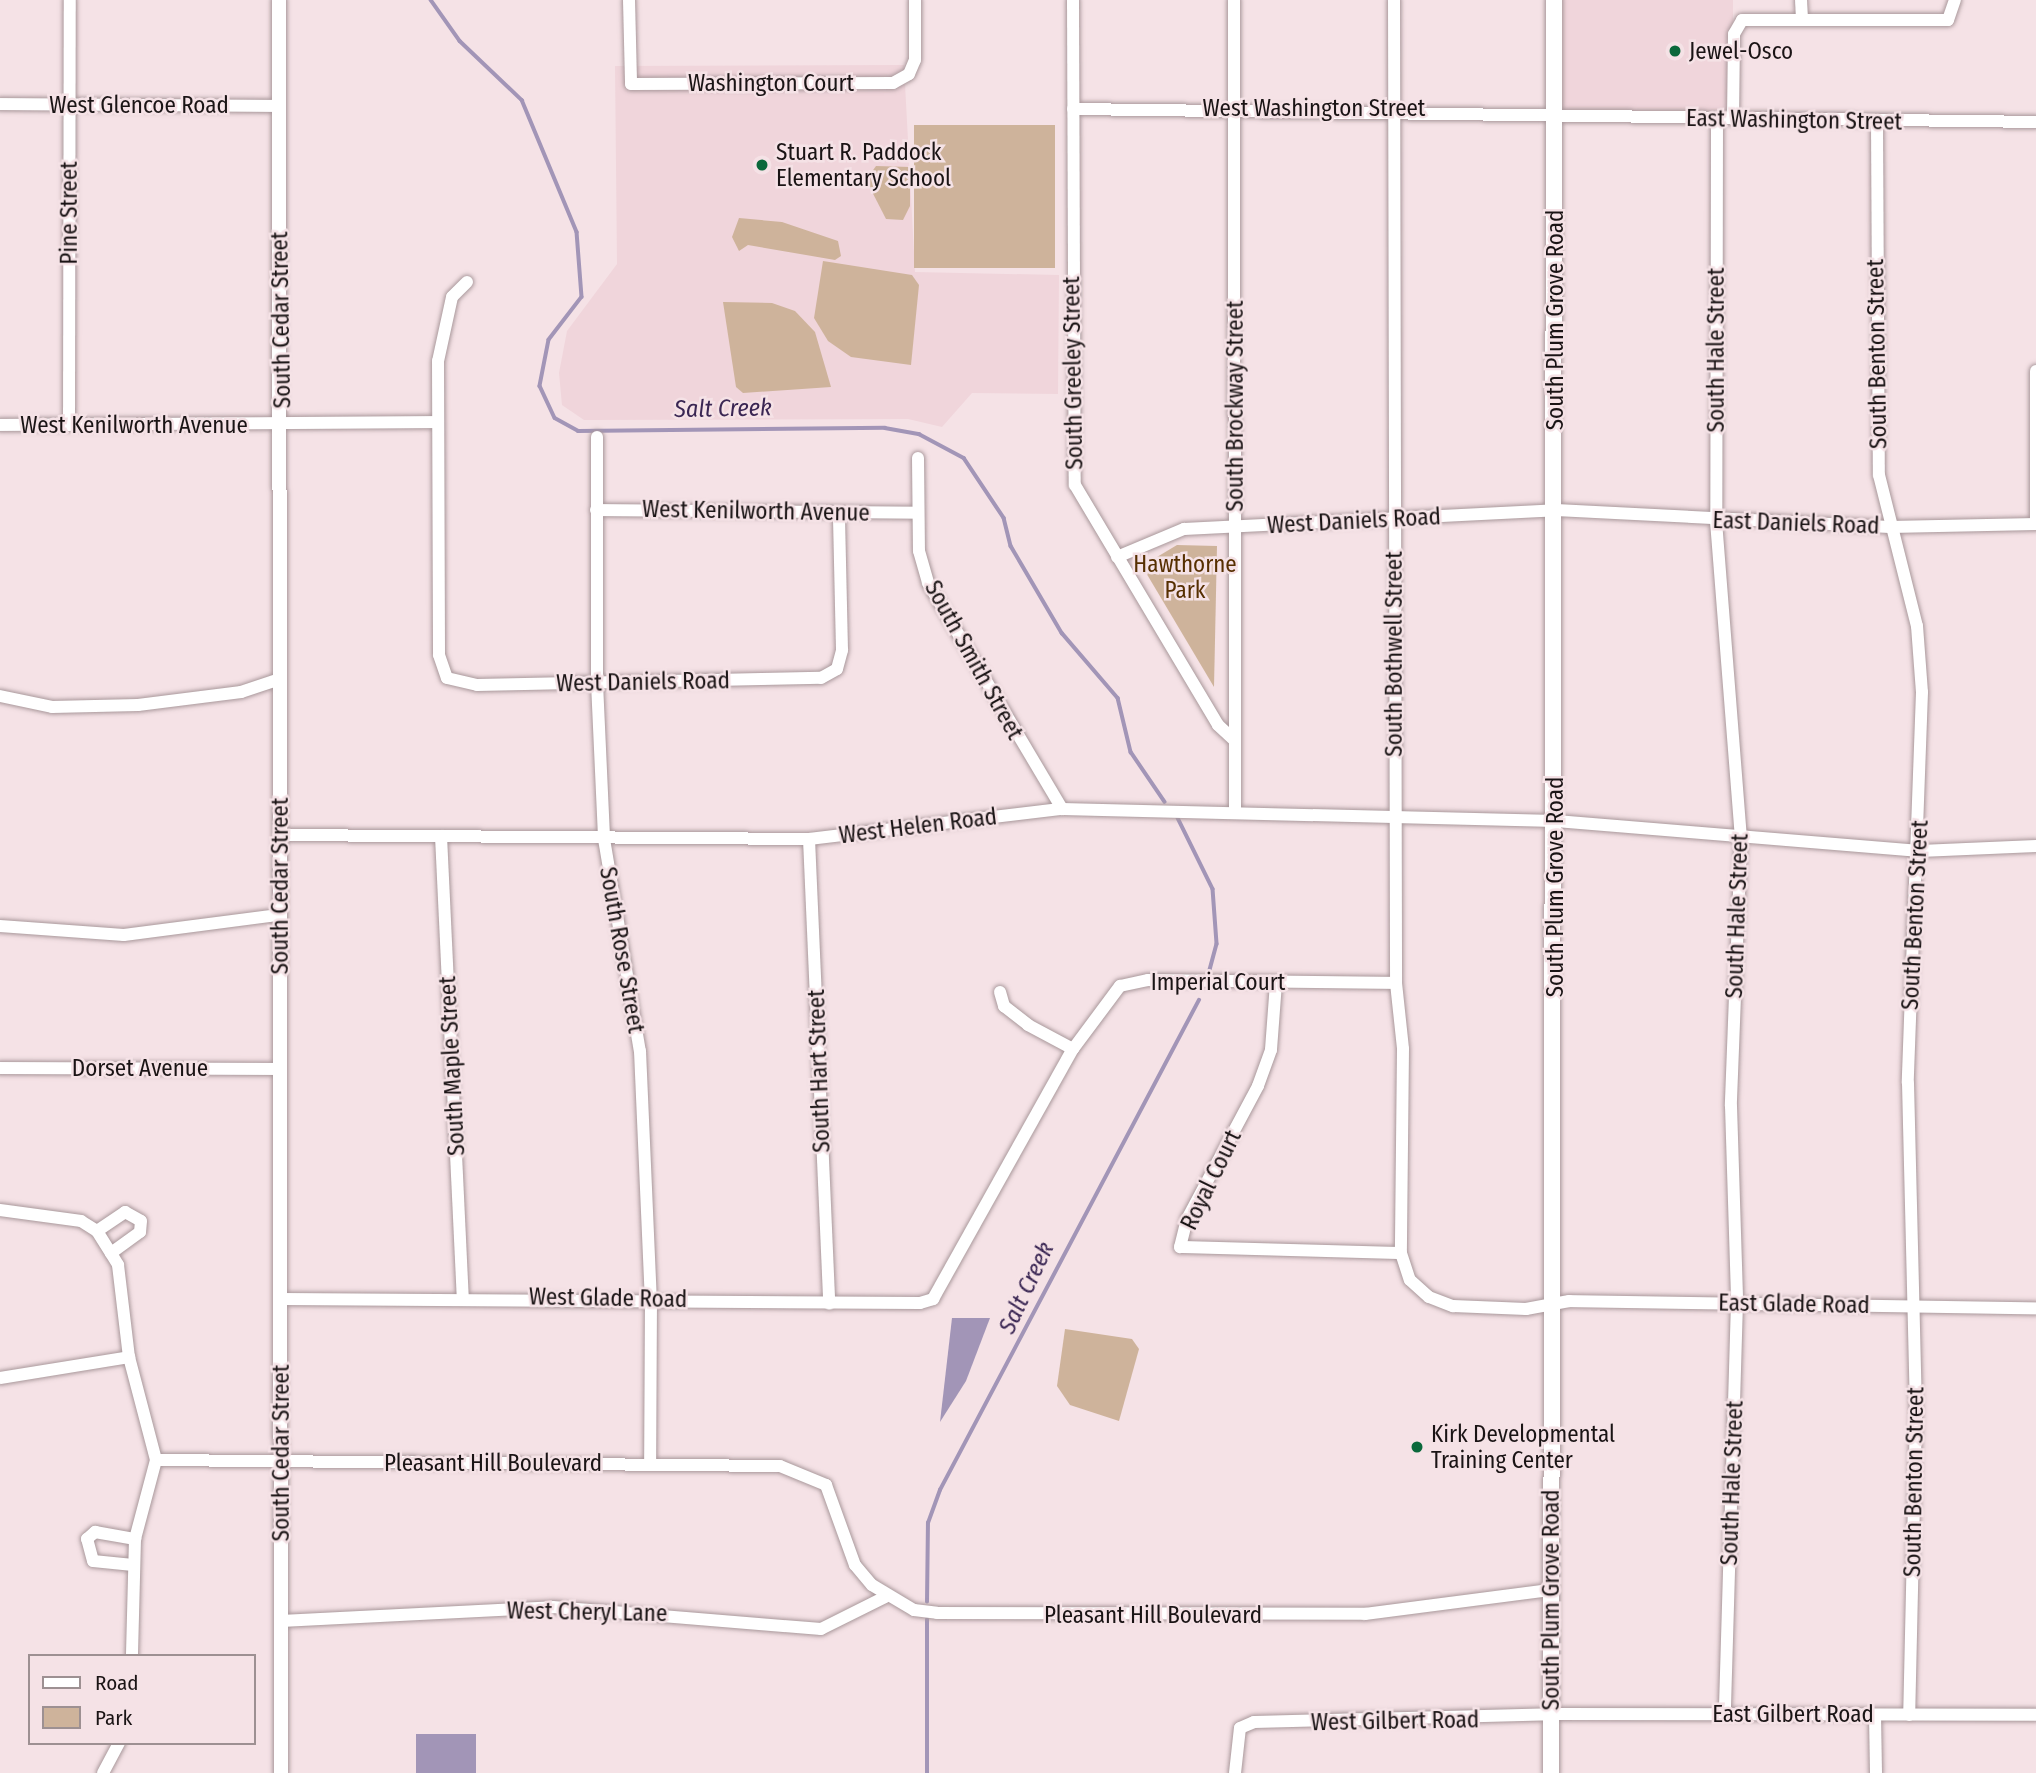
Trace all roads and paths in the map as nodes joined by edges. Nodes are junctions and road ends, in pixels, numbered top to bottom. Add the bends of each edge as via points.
1 (70, 0) edge
2 (279, 0) edge
3 (629, 0) edge
4 (915, 0) edge
5 (1073, 0) edge
6 (1234, 0) edge
7 (1394, 0) edge
8 (1554, 0) edge
9 (1801, 0) edge
10 (1955, 0) edge
11 (1802, 18) junction
12 (0, 104) edge
13 (68, 105) junction
14 (278, 106) junction
15 (1234, 107) junction
16 (1393, 108) junction
17 (1073, 109) junction
18 (1554, 111) junction
19 (1717, 119) junction
20 (1733, 119) junction
21 (1877, 121) junction
22 (2036, 122) edge
23 (467, 282) dead end
24 (2036, 371) edge
25 (437, 422) junction
26 (0, 425) edge
27 (69, 425) junction
28 (282, 425) junction
29 (597, 437) dead end
30 (918, 458) dead end
31 (596, 510) junction
32 (1556, 510) junction
33 (839, 513) junction
34 (917, 513) junction
35 (1394, 517) junction
36 (1716, 521) junction
37 (2036, 524) edge
38 (1889, 527) junction
39 (1236, 528) junction
40 (1117, 557) junction
41 (280, 679) junction
42 (597, 682) junction
43 (0, 696) edge
44 (1235, 741) junction
45 (1062, 809) junction
46 (1235, 811) junction
47 (1395, 819) junction
48 (1556, 821) junction
49 (281, 835) junction
50 (441, 836) junction
51 (604, 839) junction
52 (809, 839) junction
53 (1741, 841) junction
54 (2036, 846) edge
55 (1920, 851) junction
56 (279, 915) junction
57 (0, 926) edge
58 (1276, 983) junction
59 (1396, 983) junction
60 (1000, 992) dead end
61 (1073, 1049) junction
62 (0, 1068) edge
63 (281, 1069) junction
64 (0, 1210) edge
65 (97, 1231) junction
66 (111, 1253) junction
67 (1401, 1253) junction
68 (463, 1297) junction
69 (651, 1298) junction
70 (281, 1299) junction
71 (933, 1299) joint
72 (1552, 1301) junction
73 (1737, 1302) junction
74 (829, 1304) junction
75 (1915, 1306) junction
76 (2036, 1308) edge
77 (129, 1357) junction
78 (0, 1378) edge
79 (156, 1460) junction
80 (280, 1463) junction
81 (650, 1464) junction
82 (837, 1476) dead end
83 (826, 1485) junction
84 (135, 1539) junction
85 (133, 1564) junction
86 (1551, 1590) junction
87 (885, 1597) junction
88 (281, 1621) junction
89 (132, 1654) edge
90 (1551, 1714) junction
91 (1726, 1714) junction
92 (1875, 1714) junction
93 (1909, 1715) junction
94 (2036, 1715) edge
95 (118, 1745) edge
96 (103, 1773) edge
97 (281, 1773) edge
98 (1235, 1773) edge
99 (1551, 1773) edge
100 (1876, 1773) edge

1 - 13 street, Pine Street
2 - 14 street, South Cedar Street
3 - 4 street, Washington Court via 631,84 893,83 909,74
5 - 17 street, South Greeley Street
6 - 15 street, South Brockway Street
7 - 16 street, South Bothwell Street
8 - 18 main road, South Plum Grove Road
9 - 11 street
10 - 11 street via 1948,20
11 - 20 street via 1749,18 1737,25
12 - 13 street, West Glencoe Road
13 - 14 street, West Glencoe Road
13 - 27 street, Pine Street
14 - 28 street, South Cedar Street
15 - 16 street, West Washington Street
15 - 17 street, West Washington Street
15 - 39 street, South Brockway Street
16 - 18 street, West Washington Street
16 - 35 street, South Bothwell Street
17 - 40 street, South Greeley Street via 1071,463 1080,494
18 - 19 street, East Washington Street via 1573,119
18 - 32 main road, South Plum Grove Road
19 - 20 street, East Washington Street
19 - 36 street, South Hale Street
20 - 21 street, East Washington Street
21 - 22 street, East Washington Street
21 - 38 street, South Benton Street via 1875,400
23 - 25 street via 452,297 438,361
24 - 37 street
25 - 28 street, West Kenilworth Avenue
25 - 42 street, West Daniels Road via 439,655 447,678 477,685
26 - 27 street, West Kenilworth Avenue
27 - 28 street, West Kenilworth Avenue
28 - 41 street, South Cedar Street
29 - 31 street, South Rose Street
30 - 34 street, South Smith Street
31 - 33 street, West Kenilworth Avenue
31 - 42 street, South Rose Street
32 - 35 street, West Daniels Road
32 - 36 street, East Daniels Road
32 - 48 main road, South Plum Grove Road
33 - 34 street, West Kenilworth Avenue
33 - 42 street, West Daniels Road via 837,669 821,678
34 - 45 street, South Smith Street via 928,583
35 - 39 street, West Daniels Road
35 - 47 street, South Bothwell Street
36 - 38 street, East Daniels Road
36 - 53 street, South Hale Street
37 - 38 street, East Daniels Road
38 - 55 street, South Benton Street via 1919,644
39 - 40 street, West Daniels Road via 1169,531
39 - 44 street, South Brockway Street
40 - 44 street, South Greeley Street via 1218,725
41 - 43 street via 242,692 138,705 52,707
41 - 49 street, South Cedar Street
42 - 51 street, South Rose Street
44 - 46 street, South Brockway Street
45 - 46 street, West Helen Road
45 - 52 street, West Helen Road
46 - 47 street, West Helen Road
47 - 48 street, West Helen Road
47 - 59 street, South Bothwell Street
48 - 53 street, West Helen Road
48 - 72 main road, South Plum Grove Road
49 - 50 street, West Helen Road
49 - 56 street, South Cedar Street
50 - 51 street, West Helen Road
50 - 68 street, South Maple Street
51 - 52 street, West Helen Road
51 - 69 street, South Rose Street via 640,1051
52 - 74 street, South Hart Street
53 - 55 street, West Helen Road
53 - 73 street, South Hale Street via 1731,1106
54 - 55 street, West Helen Road
55 - 75 street, South Benton Street via 1908,1083
56 - 57 street via 124,935
56 - 63 street, South Cedar Street
58 - 59 street, Imperial Court
58 - 61 street, Imperial Court via 1148,980 1120,986
58 - 67 street, Royal Court via 1271,1050 1258,1086 1187,1219 1180,1247
59 - 67 street, South Bothwell Street via 1403,1049
60 - 61 street via 1004,1006 1028,1026
61 - 71 street, Imperial Court
62 - 63 street, Dorset Avenue
63 - 70 street, South Cedar Street
64 - 65 street via 80,1221
65 - 66 street
65 - 66 street via 125,1212 141,1221 140,1232
66 - 77 street via 118,1265
67 - 72 street, South Bothwell Street via 1410,1280 1429,1297 1453,1306 1526,1309
68 - 69 street, West Glade Road
68 - 70 street, West Glade Road
69 - 74 street, West Glade Road
69 - 81 street, South Rose Street
70 - 80 street, South Cedar Street
71 - 74 street, West Glade Road
72 - 73 street, East Glade Road
72 - 86 main road, South Plum Grove Road
73 - 75 street, East Glade Road
73 - 91 street, South Hale Street
75 - 76 street, East Glade Road
75 - 93 street, South Benton Street
77 - 78 street
77 - 79 street
79 - 80 street, Pleasant Hill Boulevard
79 - 84 street
80 - 81 street, Pleasant Hill Boulevard
80 - 88 street, South Cedar Street
81 - 83 street, Pleasant Hill Boulevard via 780,1466
82 - 83 street
83 - 87 street via 856,1565
84 - 85 street
84 - 85 street via 95,1532 87,1539 93,1561
85 - 89 street
86 - 87 street, Pleasant Hill Boulevard via 1390,1612 1302,1615 937,1613
86 - 90 main road, South Plum Grove Road
87 - 88 street, West Cheryl Lane via 821,1629 553,1607
88 - 97 street, South Cedar Street
90 - 91 street, East Gilbert Road
90 - 98 street, West Gilbert Road via 1240,1728
90 - 99 main road, South Plum Grove Road
91 - 92 street, East Gilbert Road
92 - 93 street, East Gilbert Road
92 - 100 street
93 - 94 street, East Gilbert Road
95 - 96 street

